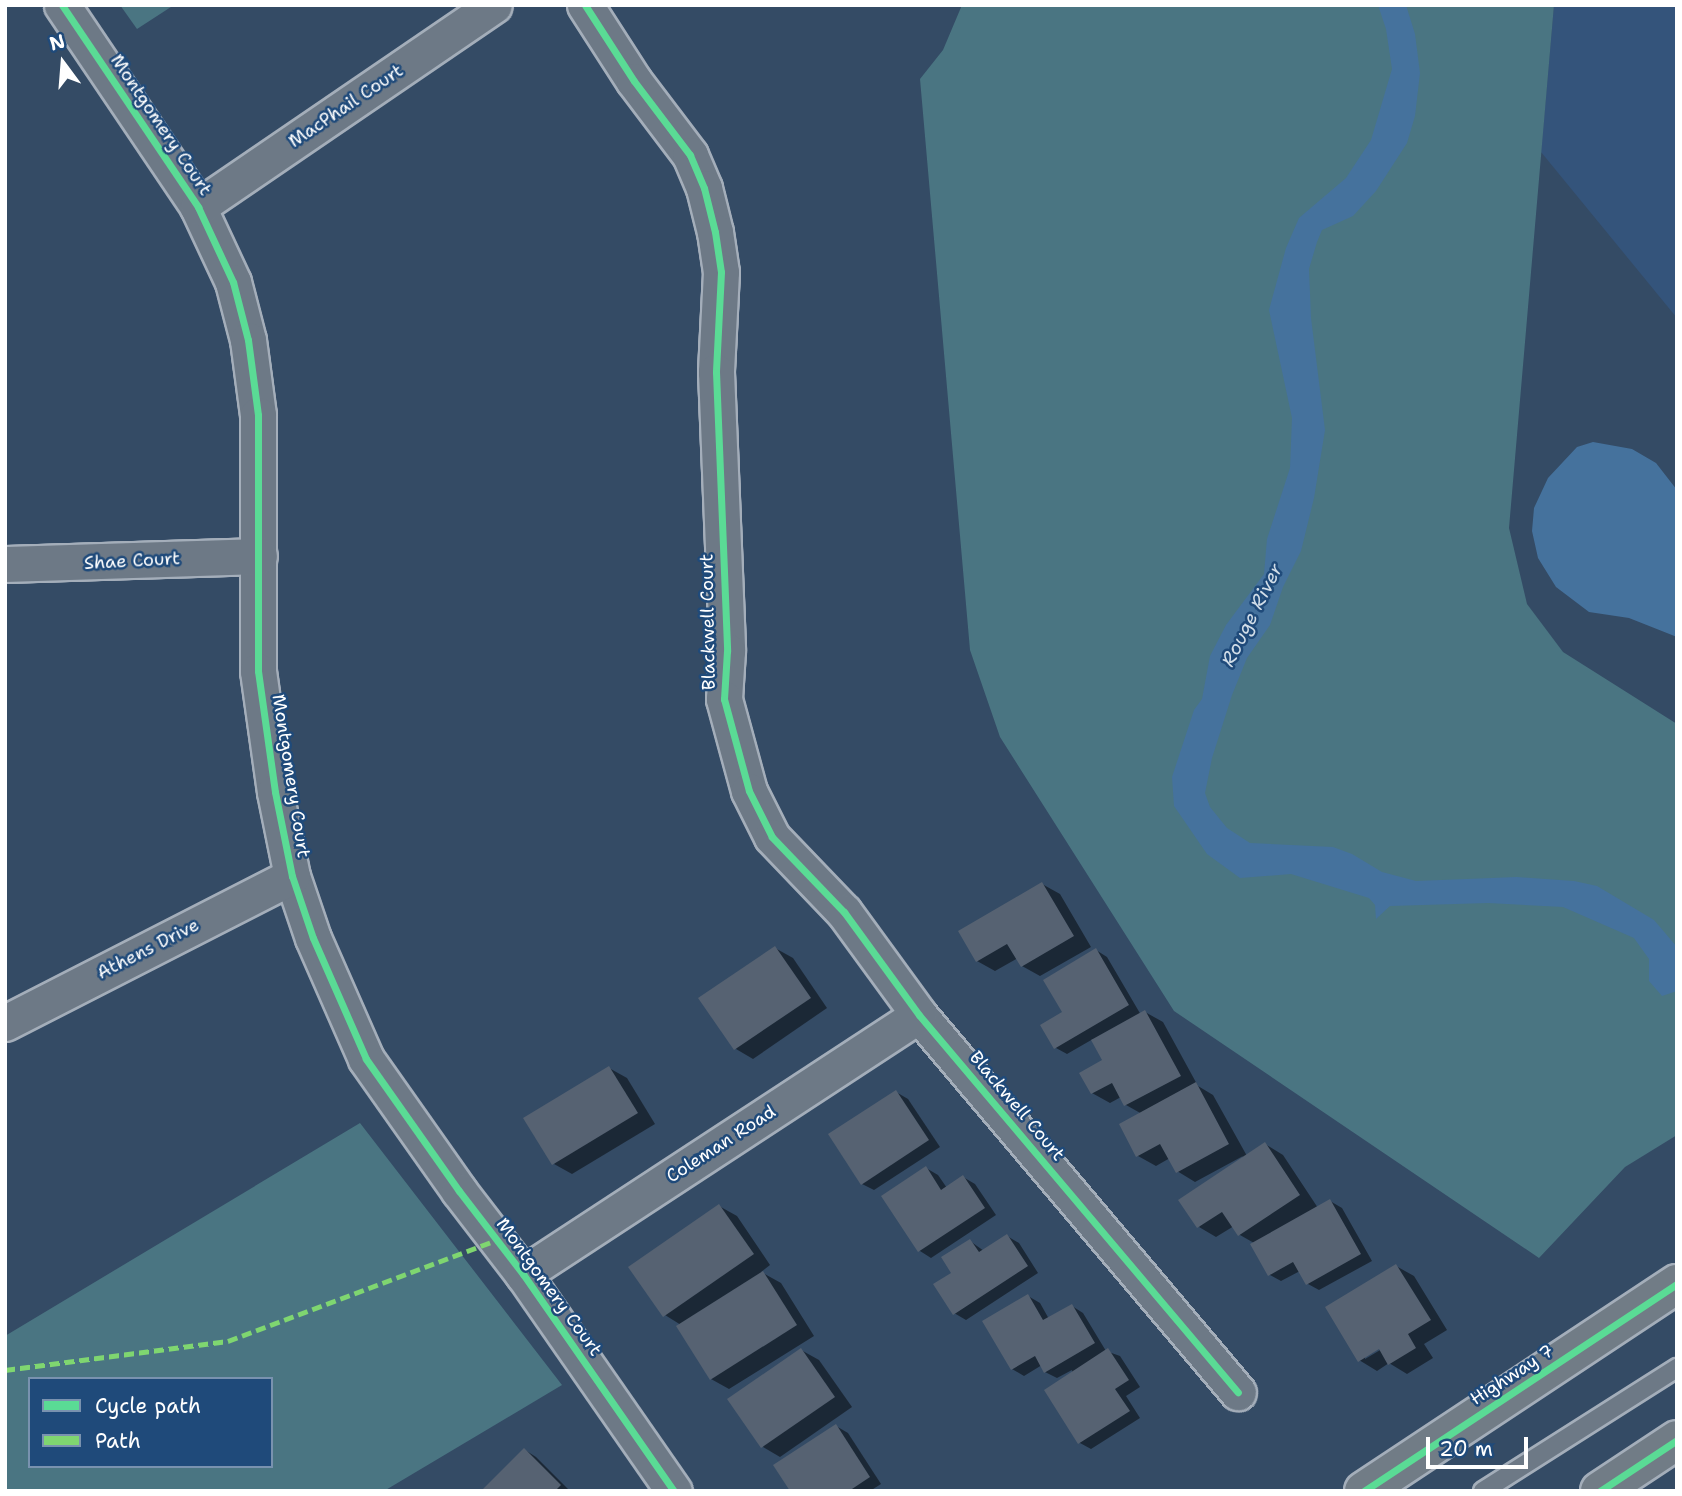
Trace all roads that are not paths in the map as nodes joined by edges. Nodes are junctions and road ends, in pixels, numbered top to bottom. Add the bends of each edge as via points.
1 (62, 5) edge
2 (494, 5) edge
3 (585, 5) edge
4 (198, 207) junction
5 (259, 556) junction
6 (5, 564) edge
7 (292, 876) junction
8 (919, 1015) junction
9 (5, 1023) edge
10 (523, 1274) junction
11 (1677, 1284) edge
12 (1677, 1368) edge
13 (1238, 1392) dead end
14 (1677, 1440) edge
15 (674, 1491) edge
16 (1364, 1491) edge
17 (1483, 1491) edge
18 (1600, 1491) edge

1 - 4 street, Montgomery Court
2 - 4 street, MacPhail Court
3 - 8 street, Blackwell Court via 627,72 690,155 715,232 721,272 716,372 727,651 724,699 749,791 772,837 844,912
4 - 5 street, Montgomery Court via 233,282 248,340 258,415
5 - 6 street, Shae Court
5 - 7 street, Montgomery Court via 258,671
7 - 9 street, Athens Drive
7 - 10 street, Montgomery Court via 313,938 366,1059
8 - 10 street, Coleman Road
8 - 13 street, Blackwell Court
10 - 15 street, Montgomery Court
11 - 16 main road, Highway 7
12 - 17 lane
14 - 18 main road

